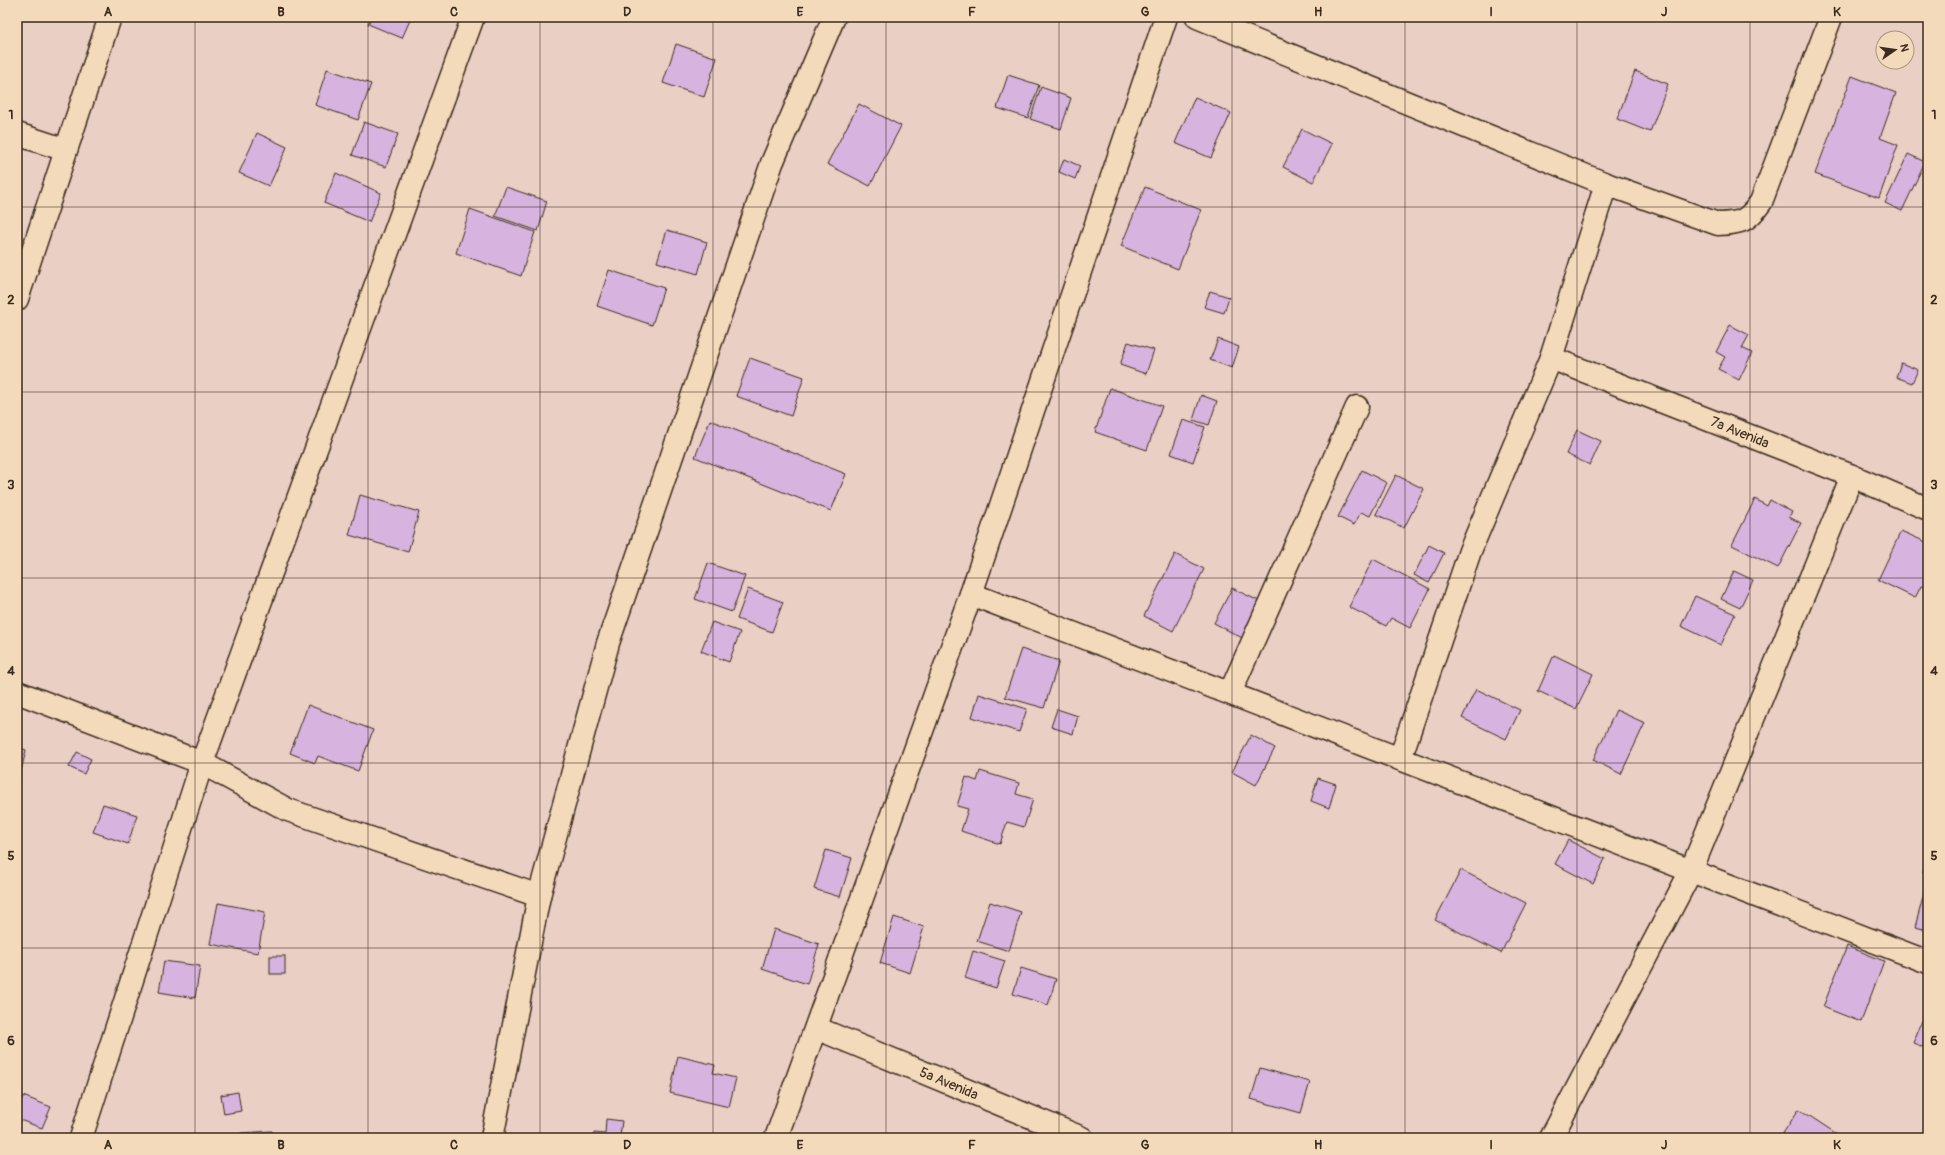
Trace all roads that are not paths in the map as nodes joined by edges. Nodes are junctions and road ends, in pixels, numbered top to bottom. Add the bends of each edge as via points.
1 (110, 17) edge
2 (473, 17) edge
3 (834, 17) edge
4 (1166, 17) edge
5 (1197, 17) edge
6 (1831, 17) edge
7 (17, 134) edge
8 (66, 150) junction
9 (1606, 184) junction
10 (17, 299) edge
11 (1551, 358) junction
12 (1357, 407) dead end
13 (1852, 476) junction
14 (1928, 509) edge
15 (971, 594) junction
16 (17, 692) edge
17 (1230, 693) junction
18 (1400, 758) junction
19 (202, 763) junction
20 (1691, 871) junction
21 (539, 896) junction
22 (1928, 962) edge
23 (816, 1028) junction
24 (81, 1138) edge
25 (492, 1138) edge
26 (776, 1138) edge
27 (1082, 1138) edge
28 (1551, 1138) edge

1 - 8 street
2 - 19 street
3 - 21 street via 772,164 608,643
4 - 15 street
5 - 9 street
6 - 9 street via 1761,202 1752,216 1737,224 1718,224
7 - 8 street
8 - 10 street
9 - 11 street
11 - 13 street, 7a Avenida
11 - 18 street via 1470,551
12 - 17 street
13 - 14 street, 7a Avenida
13 - 20 street
15 - 17 street
15 - 23 street
16 - 19 street
17 - 18 street
18 - 20 street
19 - 21 street via 288,810
19 - 24 street
20 - 22 street
20 - 28 street
21 - 25 street
23 - 26 street
23 - 27 street, 5a Avenida

